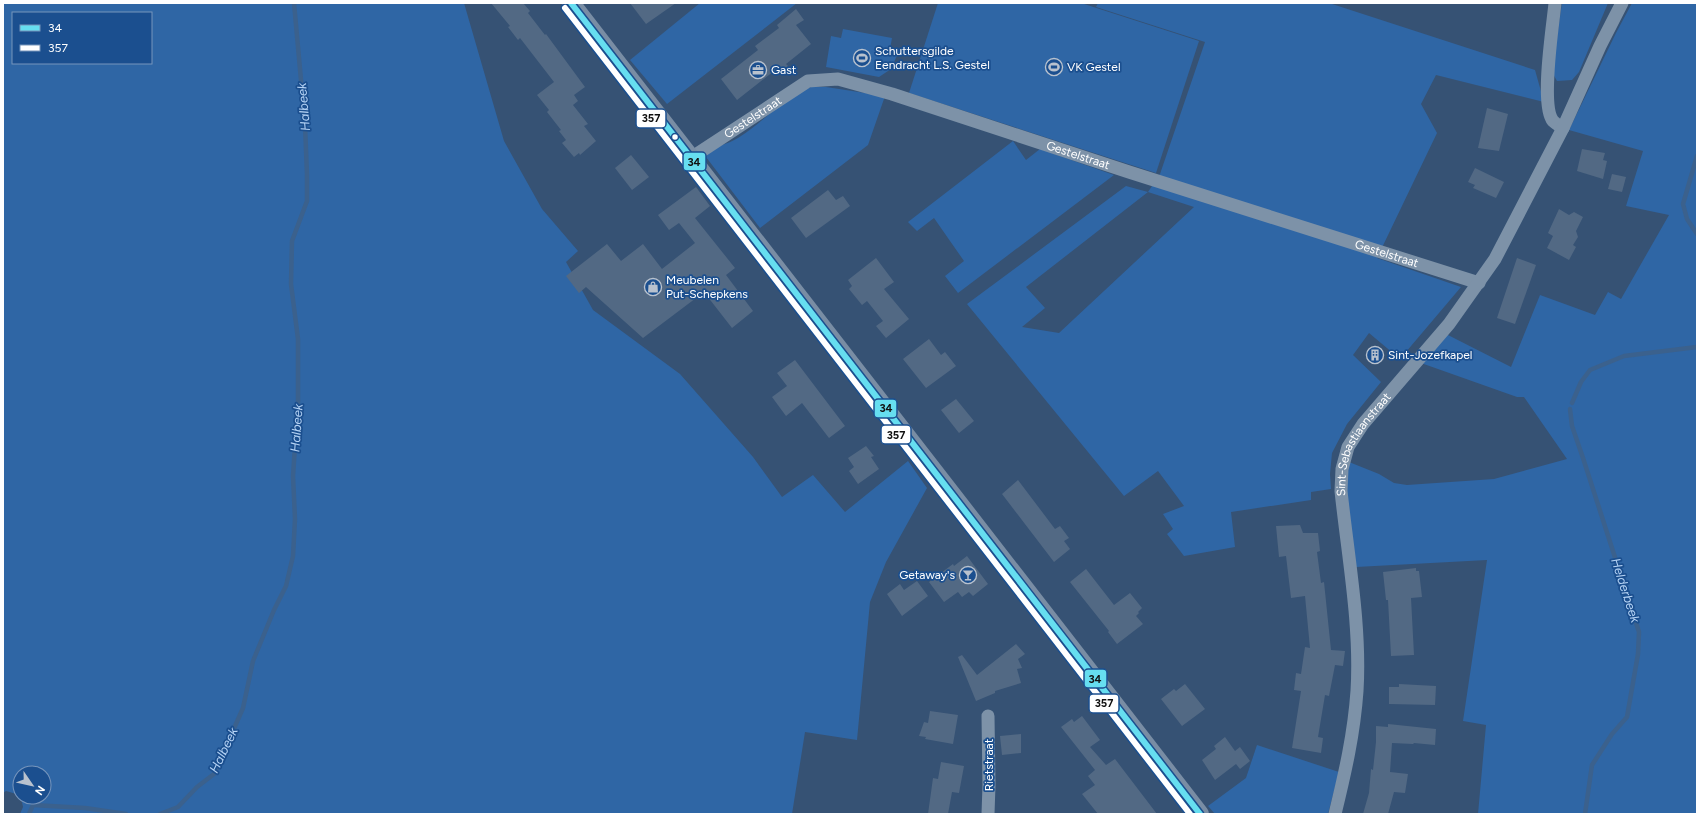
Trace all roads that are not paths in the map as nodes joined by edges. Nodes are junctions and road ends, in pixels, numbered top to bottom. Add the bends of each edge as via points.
1 (572, 3) edge
2 (1555, 3) edge
3 (1622, 3) edge
4 (1563, 128) junction
5 (691, 158) junction
6 (1479, 283) junction
7 (988, 716) dead end
8 (988, 814) edge
9 (1200, 814) edge
10 (1334, 814) edge

1 - 5 main road
2 - 4 street via 1548,64 1548,94 1553,120
3 - 4 street, Sint-Sebastiaanstraat
4 - 6 street, Sint-Sebastiaanstraat via 1495,260
5 - 6 street, Gestelstraat via 808,81 838,79 892,94
5 - 9 main road
6 - 10 street, Sint-Sebastiaanstraat via 1448,324 1363,424 1348,447 1342,468 1341,491 1357,637 1357,691 1351,746
7 - 8 street, Rietstraat

